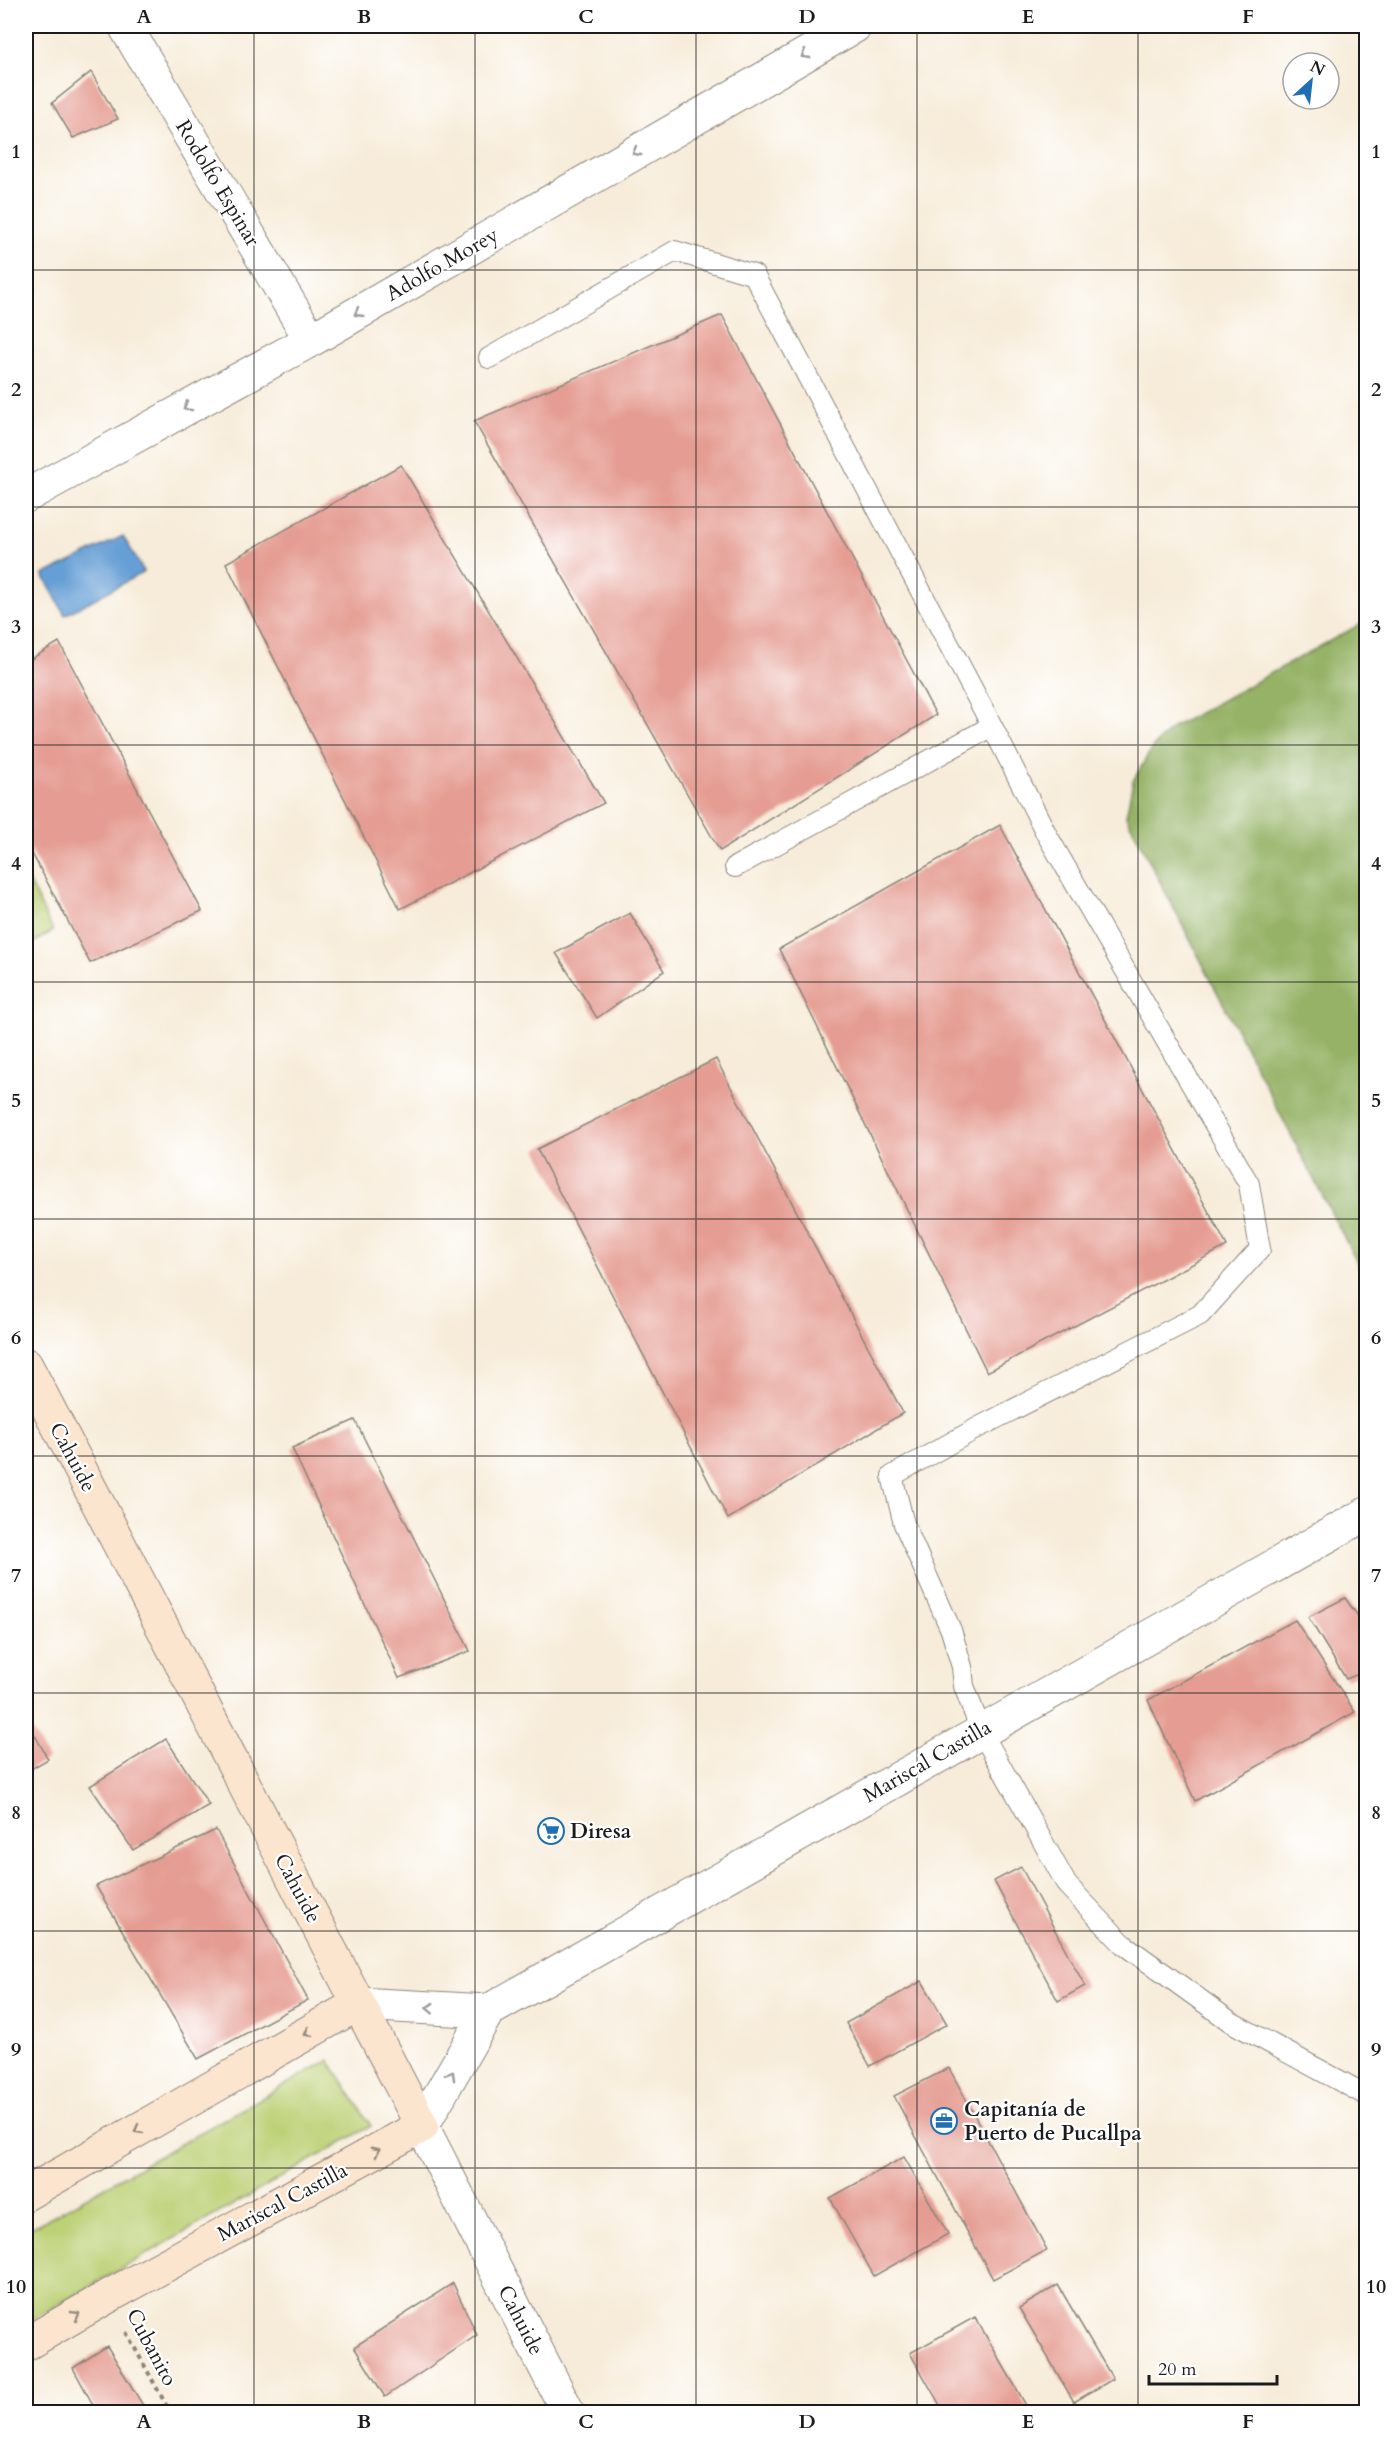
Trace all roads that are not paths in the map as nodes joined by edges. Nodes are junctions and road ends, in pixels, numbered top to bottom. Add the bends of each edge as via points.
1 (125, 26) edge
2 (855, 26) edge
3 (310, 340) junction
4 (489, 358) dead end
5 (26, 496) edge
6 (992, 726) junction
7 (735, 867) dead end
8 (27, 1373) edge
9 (1366, 1514) edge
10 (981, 1731) junction
11 (358, 2004) junction
12 (488, 2011) junction
13 (1366, 2095) edge
14 (422, 2126) junction
15 (26, 2194) edge
16 (26, 2344) edge
17 (568, 2412) edge

1 - 3 street, Rodolfo Espinar
2 -> 3 street, Adolfo Morey
3 -> 5 street, Adolfo Morey
4 - 6 lane via 675,251 754,275
6 - 7 lane
6 - 10 lane via 1047,835 1249,1184 1260,1249 1200,1315 979,1427 892,1476 904,1524 951,1630 964,1686
8 - 11 main road, Cahuide
9 - 10 street, Mariscal Castilla
10 - 12 street, Mariscal Castilla
10 - 13 lane via 1067,1886 1123,1944 1231,2022
12 -> 11 street
11 - 14 main road, Cahuide
11 -> 15 main road
14 -> 12 street
16 -> 14 main road, Mariscal Castilla
14 - 17 street, Cahuide

